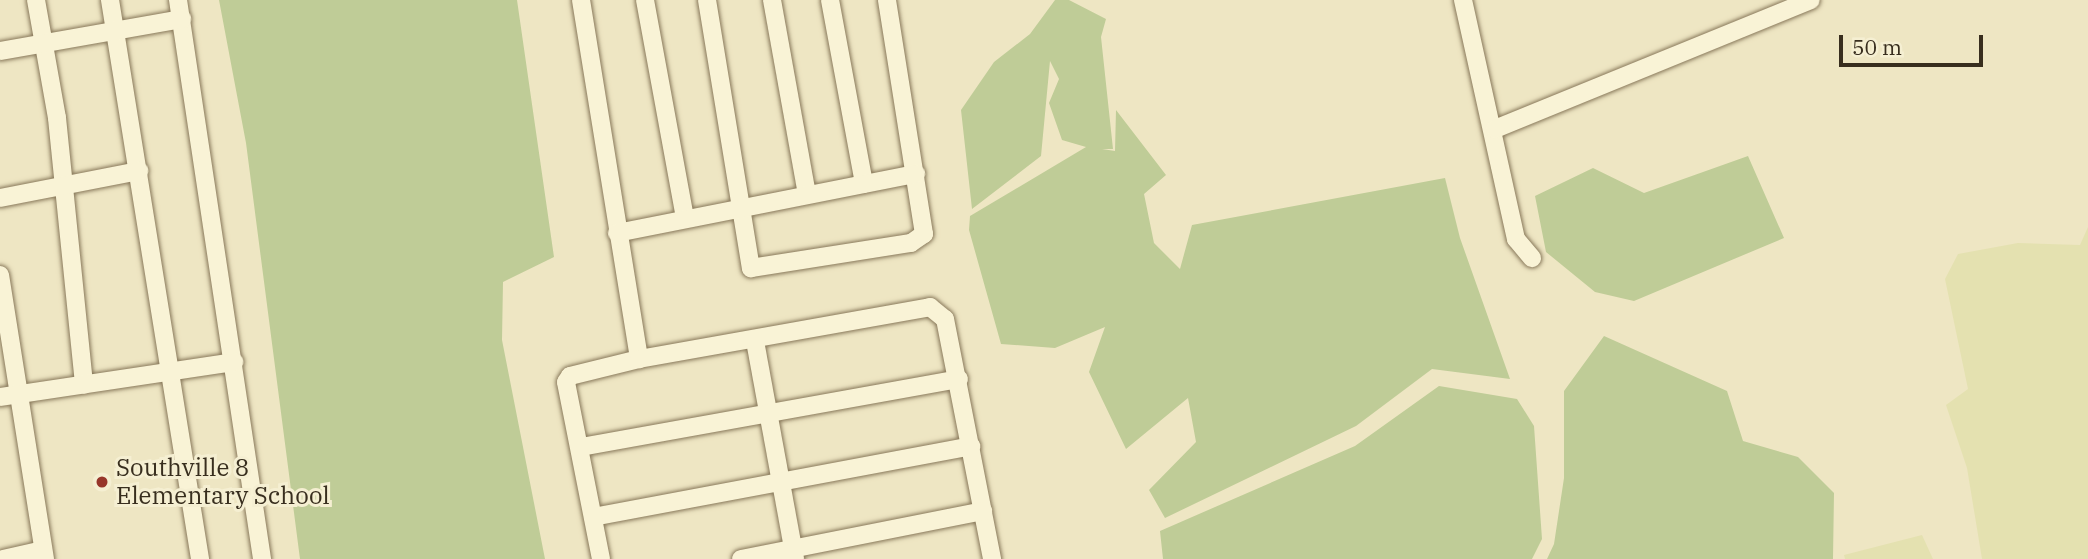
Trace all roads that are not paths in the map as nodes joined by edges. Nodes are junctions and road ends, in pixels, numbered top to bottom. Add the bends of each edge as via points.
1 (36, 0) edge
2 (110, 0) edge
3 (178, 0) edge
4 (580, 0) edge
5 (645, 0) edge
6 (707, 0) edge
7 (772, 0) edge
8 (830, 0) edge
9 (887, 0) edge
10 (1463, 0) edge
11 (1811, 0) edge
12 (182, 19) junction
13 (115, 30) junction
14 (44, 43) junction
15 (0, 51) edge
16 (1494, 129) junction
17 (139, 171) junction
18 (916, 174) junction
19 (864, 184) junction
20 (62, 187) junction
21 (807, 194) junction
22 (0, 198) edge
23 (744, 206) junction
24 (685, 218) junction
25 (617, 233) junction
26 (1532, 258) dead end
27 (0, 275) edge
28 (755, 341) junction
29 (639, 359) junction
30 (234, 362) junction
31 (170, 372) junction
32 (959, 379) junction
33 (84, 385) junction
34 (9, 396) edge
35 (771, 414) junction
36 (971, 446) junction
37 (581, 447) junction
38 (781, 480) junction
39 (983, 511) junction
40 (593, 517) junction
41 (794, 554) edge
42 (44, 555) edge
43 (3, 559) edge
44 (200, 559) edge
45 (262, 559) edge
46 (601, 559) edge
47 (741, 559) edge
48 (992, 559) edge

1 - 14 street
2 - 13 street
3 - 12 street
4 - 25 street
5 - 24 street
6 - 23 street
7 - 21 street
8 - 19 street
9 - 18 street
10 - 16 street
11 - 16 street
12 - 13 street
12 - 30 street
13 - 14 street
13 - 17 street
14 - 15 street
14 - 20 street via 57,118
16 - 26 street via 1516,239
17 - 20 street
17 - 31 street
18 - 19 street
18 - 23 street via 924,234 911,243 751,268
19 - 21 street
20 - 22 street
20 - 33 street
21 - 23 street
23 - 24 street
24 - 25 street
25 - 29 street
27 - 34 street
28 - 29 street
28 - 32 street via 930,307 945,319
28 - 35 street
29 - 37 street via 570,376 566,382
30 - 31 street
30 - 45 street
31 - 33 street
31 - 44 street
32 - 35 street
32 - 36 street
33 - 34 street
34 - 42 street
35 - 37 street
35 - 38 street
36 - 38 street
36 - 39 street
37 - 40 street
38 - 40 street
38 - 41 street
39 - 41 street
39 - 48 street
40 - 46 street
41 - 47 street
42 - 43 street

